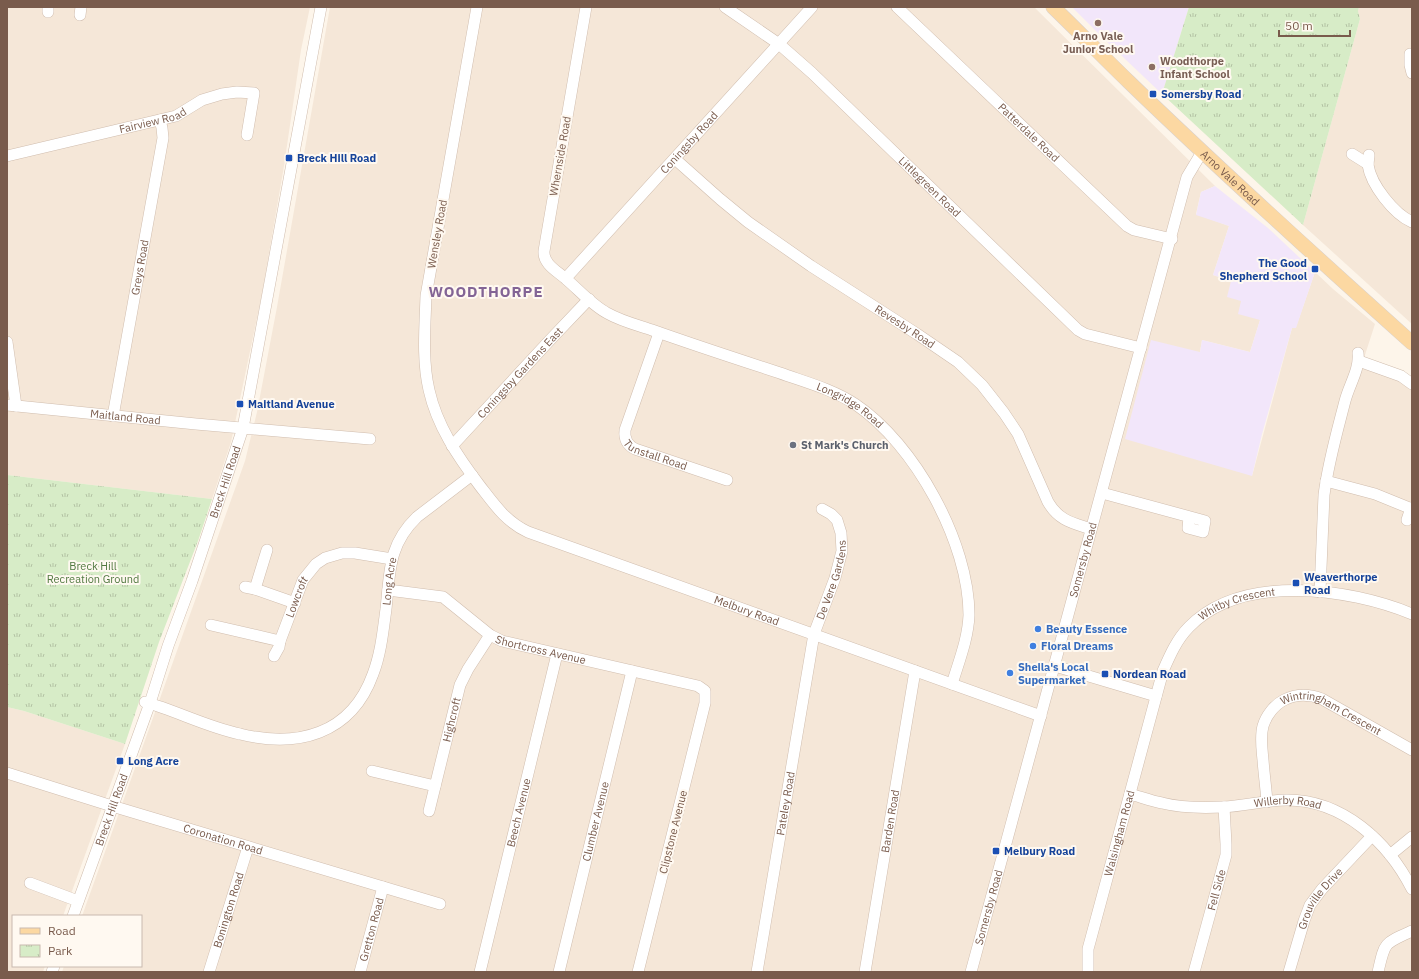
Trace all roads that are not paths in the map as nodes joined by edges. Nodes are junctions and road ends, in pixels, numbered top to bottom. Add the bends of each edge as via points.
1 (321, 7) edge
2 (477, 7) edge
3 (586, 7) edge
4 (725, 7) edge
5 (812, 7) edge
6 (897, 7) edge
7 (1053, 7) edge
8 (779, 44) junction
9 (256, 82) dead end
10 (254, 93) junction
11 (160, 120) junction
12 (247, 135) dead end
13 (1202, 152) junction
14 (1352, 154) dead end
15 (7, 156) edge
16 (674, 159) junction
17 (1412, 222) edge
18 (1172, 239) junction
19 (566, 278) junction
20 (578, 290) joint
21 (589, 299) junction
22 (660, 333) junction
23 (7, 342) edge
24 (1412, 343) edge
25 (1141, 348) junction
26 (1412, 384) edge
27 (12, 405) edge
28 (113, 416) junction
29 (244, 428) junction
30 (370, 439) dead end
31 (452, 446) junction
32 (472, 475) junction
33 (727, 480) dead end
34 (1326, 481) junction
35 (1102, 493) junction
36 (1412, 508) edge
37 (822, 509) dead end
38 (1190, 517) dead end
39 (1407, 520) dead end
40 (1091, 529) junction
41 (266, 550) dead end
42 (392, 559) junction
43 (388, 590) junction
44 (1320, 592) junction
45 (295, 603) junction
46 (1412, 614) edge
47 (211, 625) dead end
48 (814, 634) junction
49 (490, 635) junction
50 (557, 654) junction
51 (1055, 666) junction
52 (632, 671) junction
53 (915, 671) junction
54 (952, 684) junction
55 (705, 691) joint
56 (1156, 696) junction
57 (147, 703) junction
58 (1041, 716) junction
59 (1412, 750) edge
60 (372, 771) dead end
61 (7, 773) edge
62 (435, 786) junction
63 (1130, 794) junction
64 (1267, 802) junction
65 (112, 806) junction
66 (1224, 807) junction
67 (429, 811) dead end
68 (1372, 836) junction
69 (1412, 837) edge
70 (248, 847) junction
71 (1390, 855) junction
72 (30, 883) dead end
73 (383, 887) junction
74 (1412, 889) edge
75 (78, 901) junction
76 (440, 904) dead end
77 (73, 915) edge
78 (1412, 931) edge
79 (209, 972) edge
80 (360, 972) edge
81 (480, 972) edge
82 (559, 972) edge
83 (638, 972) edge
84 (757, 972) edge
85 (865, 972) edge
86 (971, 972) edge
87 (1088, 972) edge
88 (1194, 972) edge
89 (1289, 972) edge
90 (1378, 972) edge

1 - 29 street, Breck Hill Road
2 - 31 street, Wensley Road via 426,296 424,335 427,384 434,410
3 - 19 street, Whernside Road via 544,254 548,264
4 - 8 street, Littlegreen Road
5 - 8 street, Coningsby Road
6 - 18 street, Patterdale Road via 1127,226
7 - 13 main road, Arno Vale Road
8 - 16 street, Coningsby Road
8 - 25 street, Littlegreen Road via 812,72 1078,330
9 - 10 street
10 - 11 street, Fairview Road via 237,92 206,98 176,116
10 - 12 street
11 - 15 street, Fairview Road
11 - 28 street, Greys Road via 163,138
13 - 18 street, Somersby Road via 1187,177
13 - 24 main road, Arno Vale Road
14 - 17 street via 1369,160 1375,186 1396,211
16 - 19 street, Coningsby Road
16 - 40 street, Revesby Road via 748,222 947,354 972,375 1015,429 1054,510 1064,520
18 - 25 street, Somersby Road
19 - 20 street, Whernside Road
20 - 21 street, Longridge Road
21 - 22 street, Longridge Road via 611,315
21 - 31 street, Coningsby Gardens East
22 - 33 street, Tunstall Road via 624,438 630,447
22 - 54 street, Longridge Road via 797,379 839,396 854,403 876,420 896,441 939,506 964,575 968,602 968,630
23 - 27 street
25 - 35 street, Somersby Road
26 - 34 street via 1401,376 1359,357
27 - 28 street, Maitland Road
28 - 29 street, Maitland Road
29 - 30 street
29 - 57 street, Breck Hill Road
31 - 32 street, Wensley Road
32 - 42 street, Long Acre via 416,517 396,543
32 - 48 street, Melbury Road via 504,516 523,530
34 - 36 street via 1375,494
34 - 44 street
35 - 38 street
35 - 40 street, Somersby Road
36 - 39 street
37 - 48 street, De Vere Gardens via 837,520 842,551
40 - 51 street, Somersby Road
41 - 45 street via 250,588
42 - 43 street, Long Acre
42 - 45 street, Lowcroft via 355,553 342,553 325,558 316,564 303,580
43 - 49 street, Shortcross Avenue via 443,597
43 - 57 street, Long Acre via 379,654 365,692 341,721 319,733 280,740 258,738 219,728
44 - 46 street, Whitby Crescent via 1367,598
44 - 56 street, Whitby Crescent via 1268,592 1240,597 1215,607 1192,624 1177,642 1163,671
45 - 47 street, Lowcroft via 281,648
48 - 53 street, Melbury Road
48 - 84 street, Pateley Road
49 - 50 street, Shortcross Avenue via 502,641
49 - 62 street, Highcroft via 460,685
50 - 52 street, Shortcross Avenue
50 - 81 street, Beech Avenue
51 - 56 street
51 - 58 street, Somersby Road
52 - 55 street, Shortcross Avenue via 698,686
52 - 82 street, Clumber Avenue
53 - 54 street, Melbury Road
53 - 85 street, Barden Road
54 - 58 street, Melbury Road
55 - 83 street, Clipstone Avenue via 705,703
56 - 63 street, Walsingham Road
57 - 65 street, Breck Hill Road
58 - 86 street, Somersby Road
59 - 64 street, Wintringham Crescent via 1322,699 1307,695 1293,696 1275,707 1262,727
60 - 62 street
61 - 65 street, Coronation Road
62 - 67 street, Highcroft
63 - 66 street, Willerby Road via 1189,807
63 - 87 street, Walsingham Road via 1090,943
64 - 66 street, Willerby Road
64 - 68 street, Willerby Road via 1293,800 1322,806 1348,817
65 - 70 street, Coronation Road
65 - 75 street, Breck Hill Road
66 - 88 street, Fell Side via 1226,855
68 - 71 street, Willerby Road
68 - 89 street, Grouville Drive via 1310,905
69 - 71 street
70 - 73 street, Coronation Road
70 - 79 street, Bonington Road
71 - 74 street, Willerby Road
72 - 75 street
73 - 76 street, Coronation Road
73 - 80 street, Gretton Road
75 - 77 street, Breck Hill Road
78 - 90 street via 1386,944

